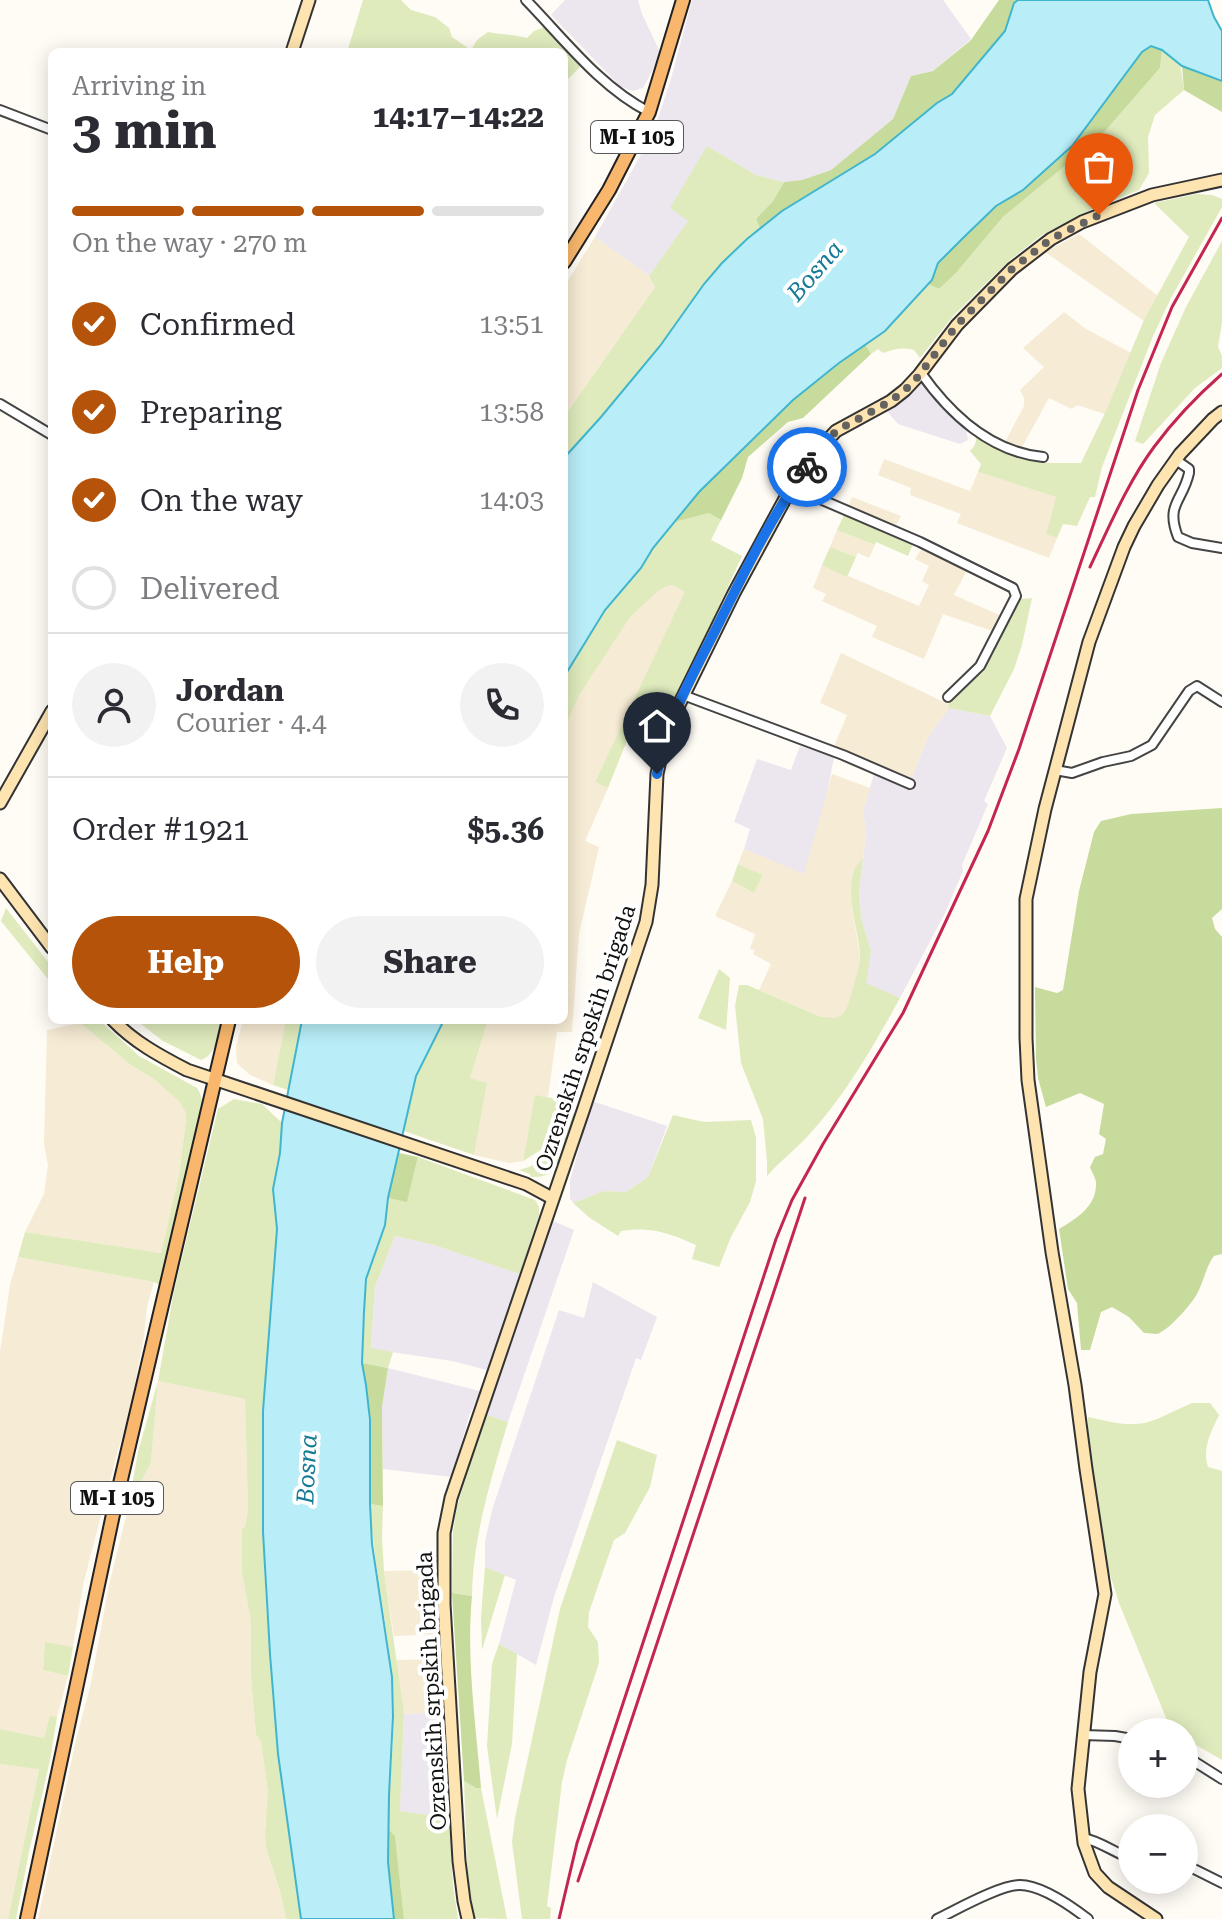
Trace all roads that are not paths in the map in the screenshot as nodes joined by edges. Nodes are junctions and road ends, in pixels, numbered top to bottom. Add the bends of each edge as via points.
1 (309, 0) edge
2 (526, 0) edge
3 (683, 0) edge
4 (293, 48) edge
5 (0, 110) edge
6 (649, 112) junction
7 (48, 128) edge
8 (1222, 180) edge
9 (568, 256) edge
10 (921, 373) junction
11 (0, 404) edge
12 (1222, 412) edge
13 (48, 433) edge
14 (1043, 457) dead end
15 (1176, 460) junction
16 (792, 487) junction
17 (1222, 548) edge
18 (683, 695) junction
19 (948, 697) dead end
20 (1222, 702) edge
21 (48, 718) edge
22 (1055, 770) junction
23 (910, 784) dead end
24 (0, 803) edge
25 (0, 879) edge
26 (48, 943) edge
27 (117, 1024) edge
28 (228, 1024) edge
29 (216, 1079) junction
30 (552, 1198) junction
31 (1083, 1735) junction
32 (1118, 1737) edge
33 (1198, 1764) edge
34 (1222, 1779) edge
35 (1083, 1838) junction
36 (1118, 1854) edge
37 (1198, 1871) edge
38 (1222, 1883) edge
39 (27, 1919) edge
40 (468, 1919) edge
41 (937, 1919) edge
42 (1088, 1919) edge
43 (1156, 1919) edge

1 - 4 street
2 - 6 street via 605,80
3 - 6 main road, M-I 105
5 - 7 street
6 - 9 main road, M-I 105
8 - 10 street, Ozrenskih srpskih brigada via 1152,195 1051,239 1012,269 957,325
10 - 14 street via 975,431
10 - 16 street, Ozrenskih srpskih brigada via 891,401 836,431
11 - 13 street
12 - 15 street
15 - 17 street via 1189,471 1174,507 1178,537
15 - 22 street via 1124,547 1089,642
16 - 18 street, Ozrenskih srpskih brigada
16 - 19 street via 1013,588 1016,596 983,660
18 - 23 street
18 - 30 street, Ozrenskih srpskih brigada via 660,756 648,914
20 - 22 street via 1197,686 1152,745 1072,773
21 - 24 street
22 - 31 street via 1026,899 1026,1038 1052,1252 1105,1594
25 - 26 street
27 - 29 street via 156,1054
28 - 29 main road, M-I 105
29 - 30 street via 526,1184
29 - 39 main road, M-I 105 via 115,1505
30 - 40 street, Ozrenskih srpskih brigada via 451,1498 444,1533 459,1861
31 - 32 street
31 - 35 street via 1078,1789
33 - 34 street
35 - 36 street
35 - 43 street via 1095,1873
37 - 38 street
41 - 42 street via 1019,1885 1038,1888

